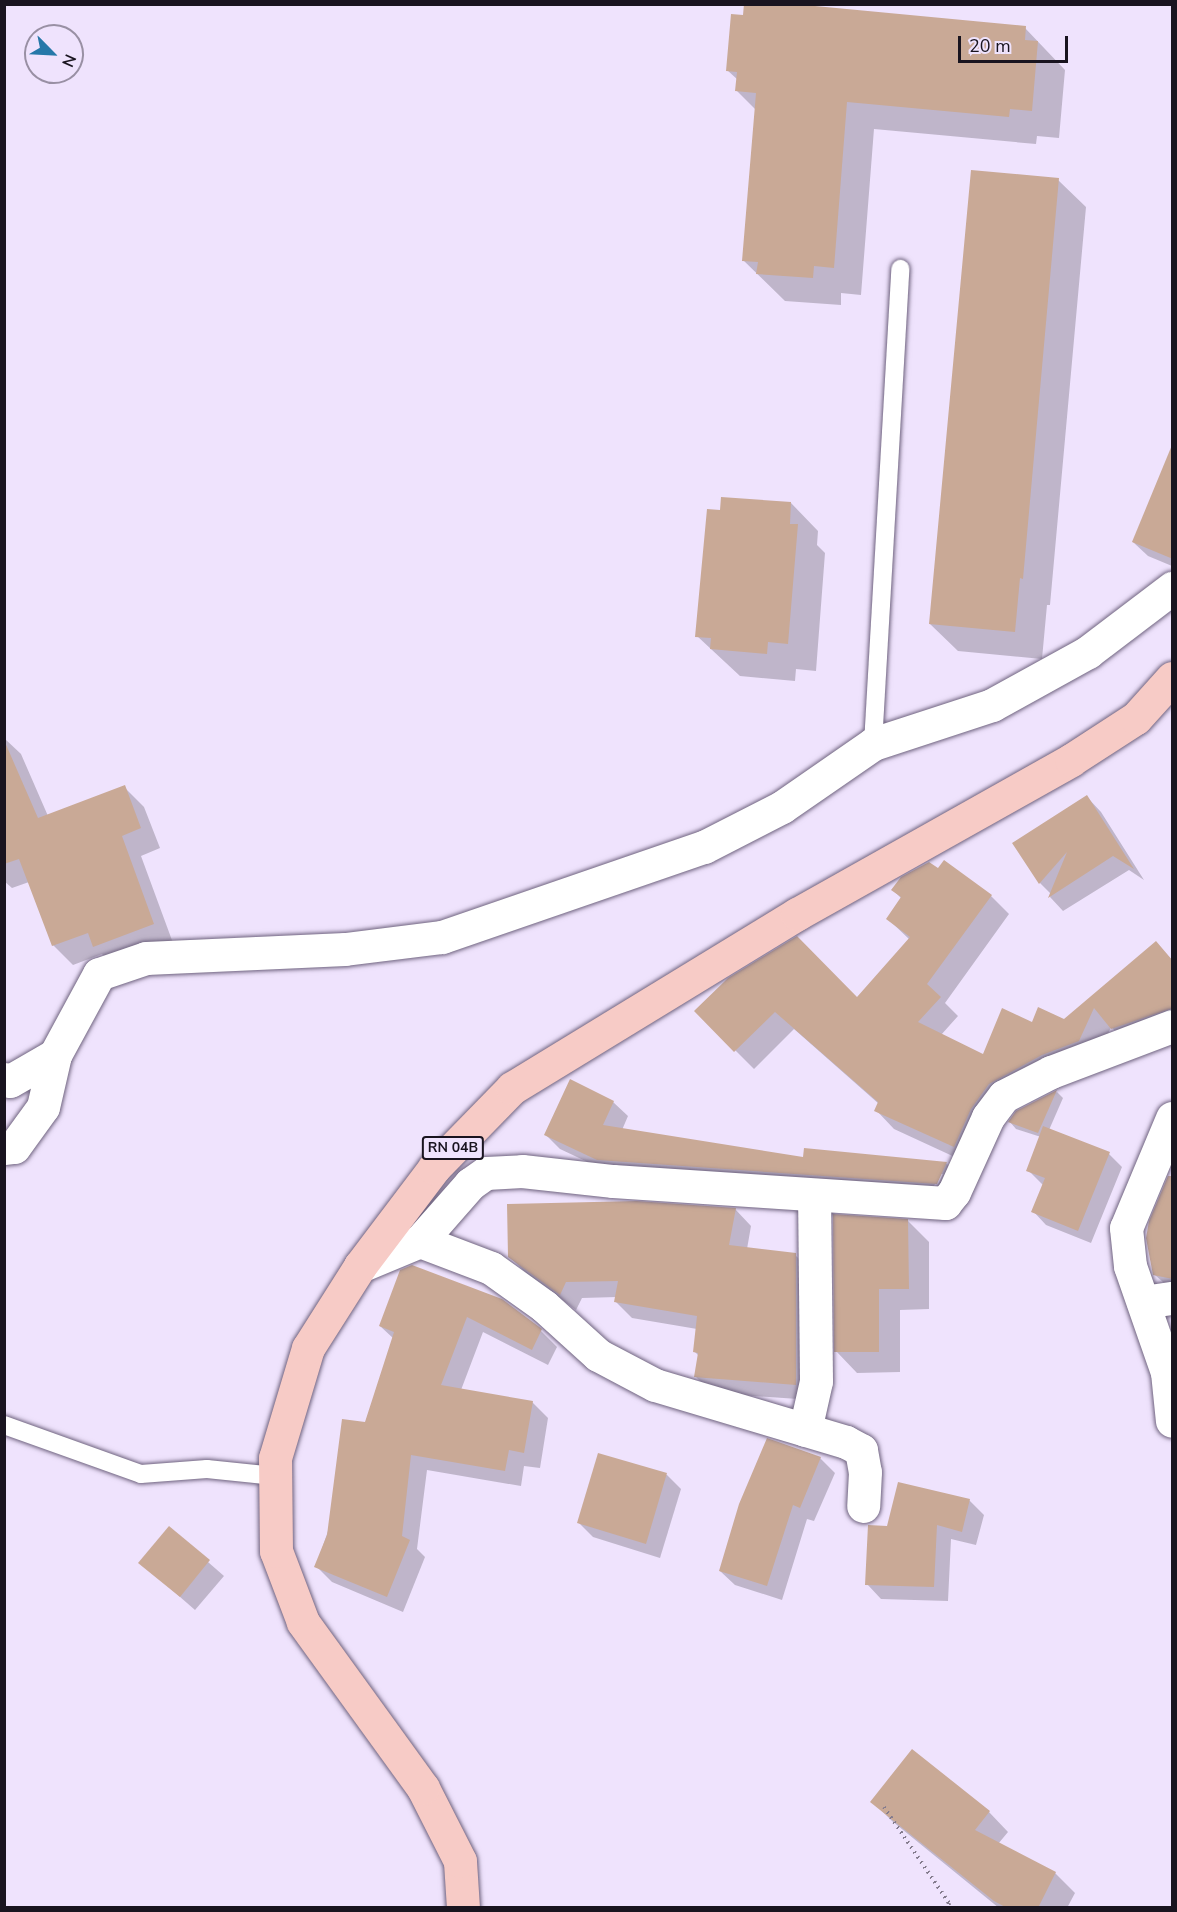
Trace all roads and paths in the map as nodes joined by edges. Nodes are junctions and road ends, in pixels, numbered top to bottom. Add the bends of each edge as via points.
1 (900, 269) dead end
2 (1173, 588) edge
3 (1173, 678) edge
4 (873, 744) junction
5 (1173, 1026) edge
6 (55, 1055) junction
7 (4, 1079) edge
8 (1173, 1118) edge
9 (4, 1148) edge
10 (814, 1195) junction
11 (420, 1241) junction
12 (360, 1266) junction
13 (1158, 1300) edge
14 (1173, 1421) edge
15 (4, 1425) edge
16 (805, 1430) junction
17 (275, 1476) junction
18 (864, 1506) dead end
19 (884, 1807) dead end
20 (463, 1908) edge
21 (948, 1908) edge

1 - 4 lane
2 - 4 street via 1089,652 992,705
3 - 12 main road, RN 04B via 1136,718 1071,760 797,915 512,1088 434,1168
4 - 6 street via 782,807 704,847 442,937 345,949 146,958 99,974
5 - 10 street via 1051,1072 1004,1096 988,1117 954,1192 945,1203
6 - 7 street via 10,1081
6 - 9 street via 43,1107 14,1146
8 - 13 street via 1126,1228 1130,1266
10 - 11 street via 522,1171 486,1173 470,1184
10 - 16 street via 816,1381
11 - 12 street
11 - 16 street via 491,1268 544,1306 598,1355 655,1385
12 - 17 main road, RN 04B via 308,1348 275,1458
13 - 14 street
15 - 17 lane via 141,1474 207,1469
16 - 18 street via 861,1450
17 - 20 main road, RN 04B via 276,1551 303,1622 423,1788 460,1861
19 - 21 path via 949,1903

